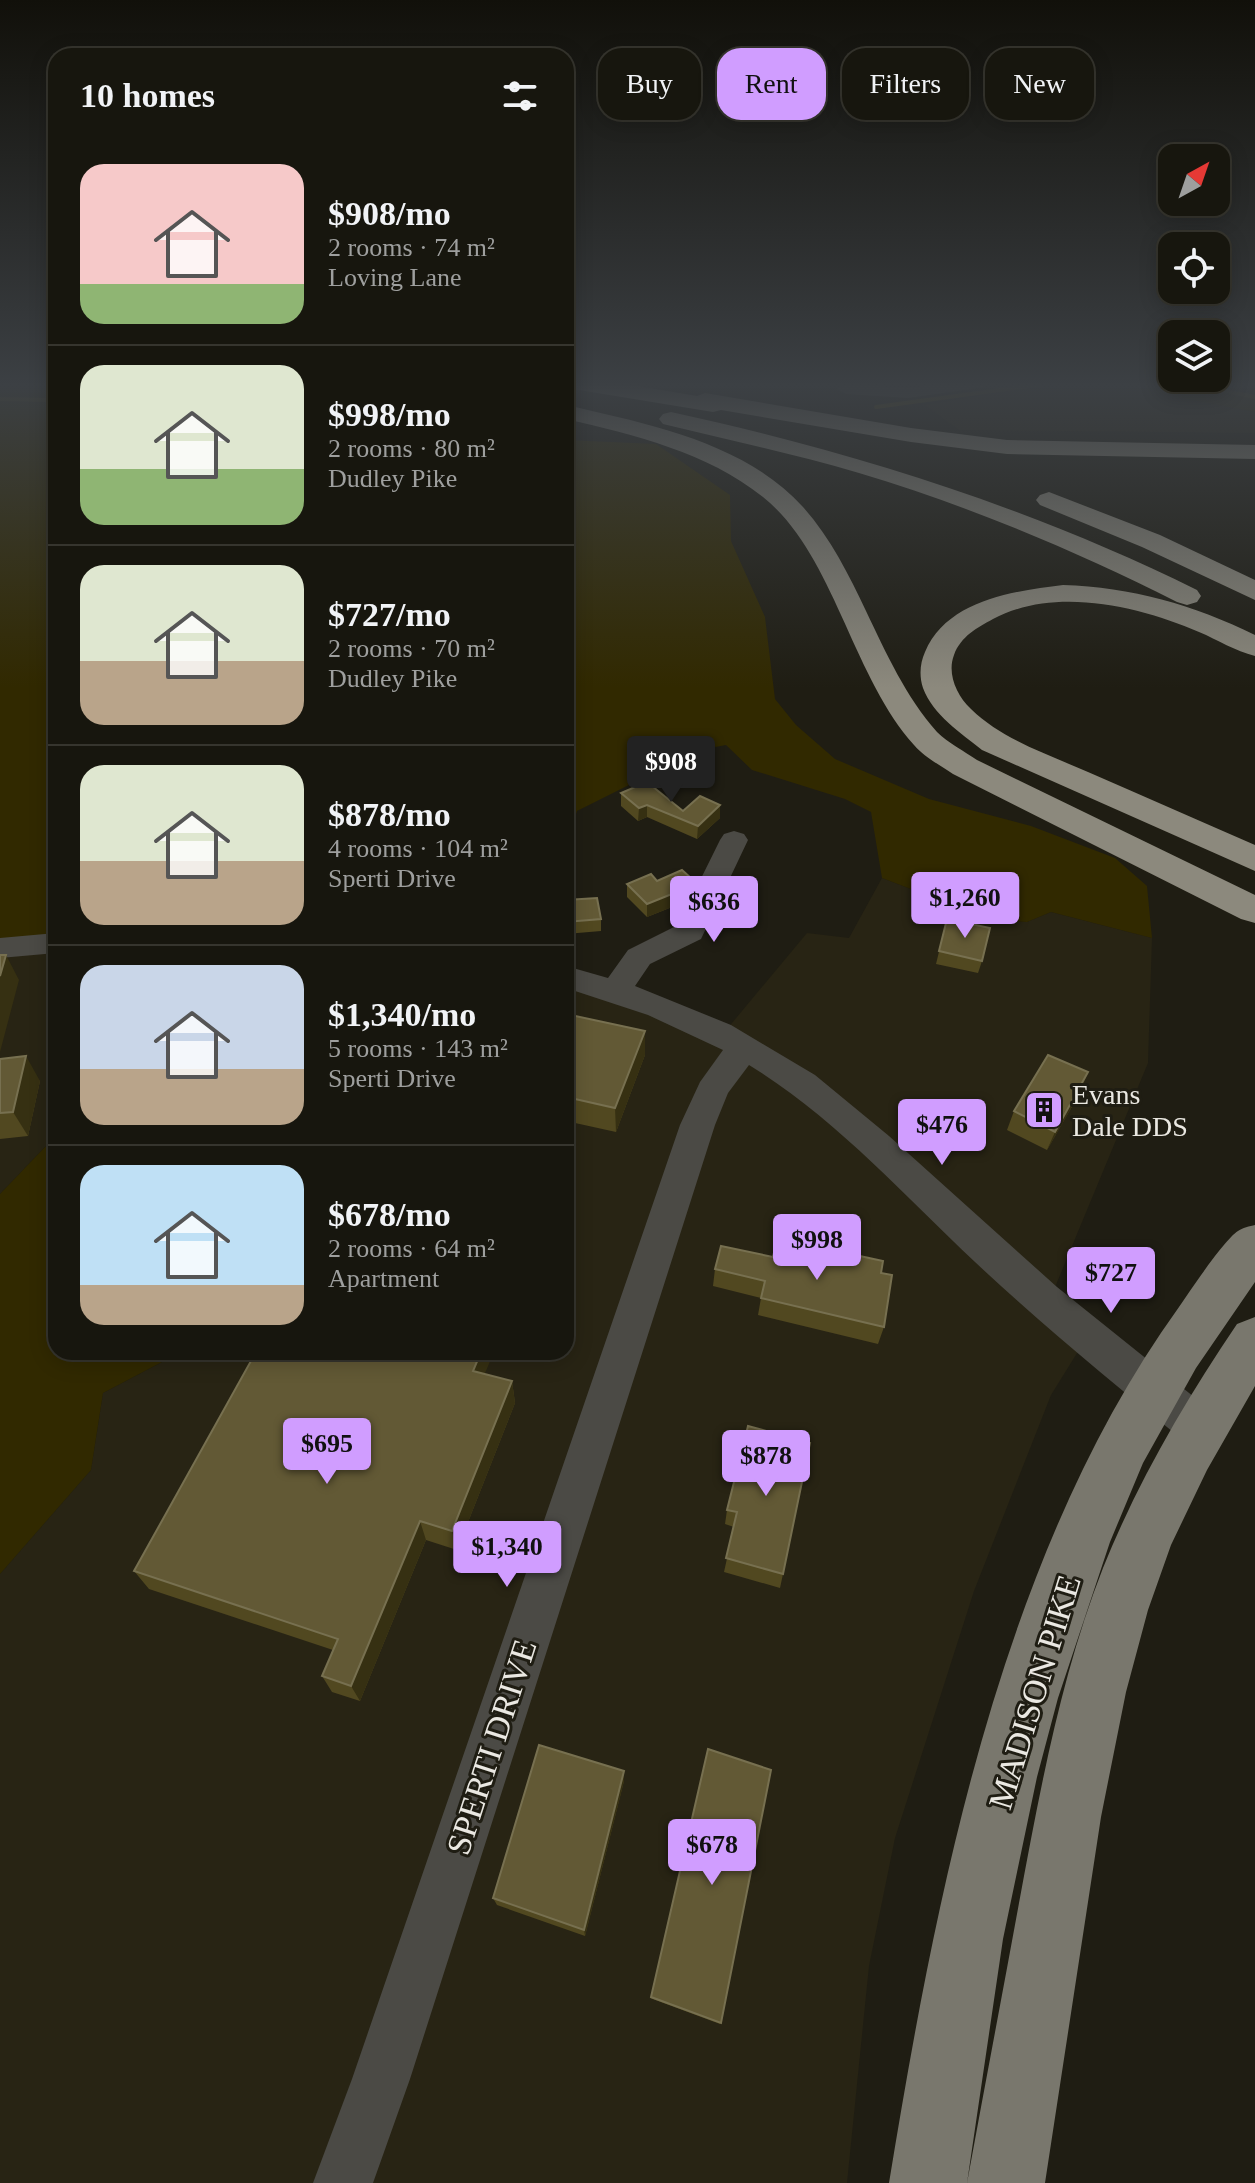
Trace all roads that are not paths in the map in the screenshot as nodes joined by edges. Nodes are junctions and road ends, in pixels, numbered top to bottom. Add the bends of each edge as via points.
1 (760, 484) edge
2 (917, 484) edge
3 (1029, 493) dead end
4 (1255, 591) edge
5 (1255, 632) edge
6 (1255, 647) edge
7 (734, 840) dead end
8 (1255, 859) edge
9 (1255, 910) edge
10 (48, 944) edge
11 (0, 948) edge
12 (574, 979) edge
13 (615, 991) junction
14 (746, 1048) junction
15 (1255, 1245) edge
16 (1255, 1340) edge
17 (1176, 1409) junction
18 (343, 2183) edge
19 (928, 2183) edge
20 (1006, 2183) edge

1 - 9 highway via 794,512 819,546 903,711 928,742 965,767
2 - 5 highway via 1097,553
3 - 4 highway via 1151,541
6 - 8 highway via 1151,604 1063,594 998,606 957,625 938,647 933,664 935,682 947,699 994,743
7 - 13 street via 690,932 639,957
10 - 11 street
12 - 13 street
13 - 14 street
14 - 17 street via 852,1123 1038,1295
14 - 18 street, SPERTI DRIVE via 714,1083 679,1178
15 - 17 main road, MADISON PIKE via 1207,1306
16 - 17 main road, MADISON PIKE
17 - 19 main road, MADISON PIKE via 1103,1490 1060,1594 1009,1754 949,2032
17 - 20 main road, MADISON PIKE via 1101,1670 1069,1813

